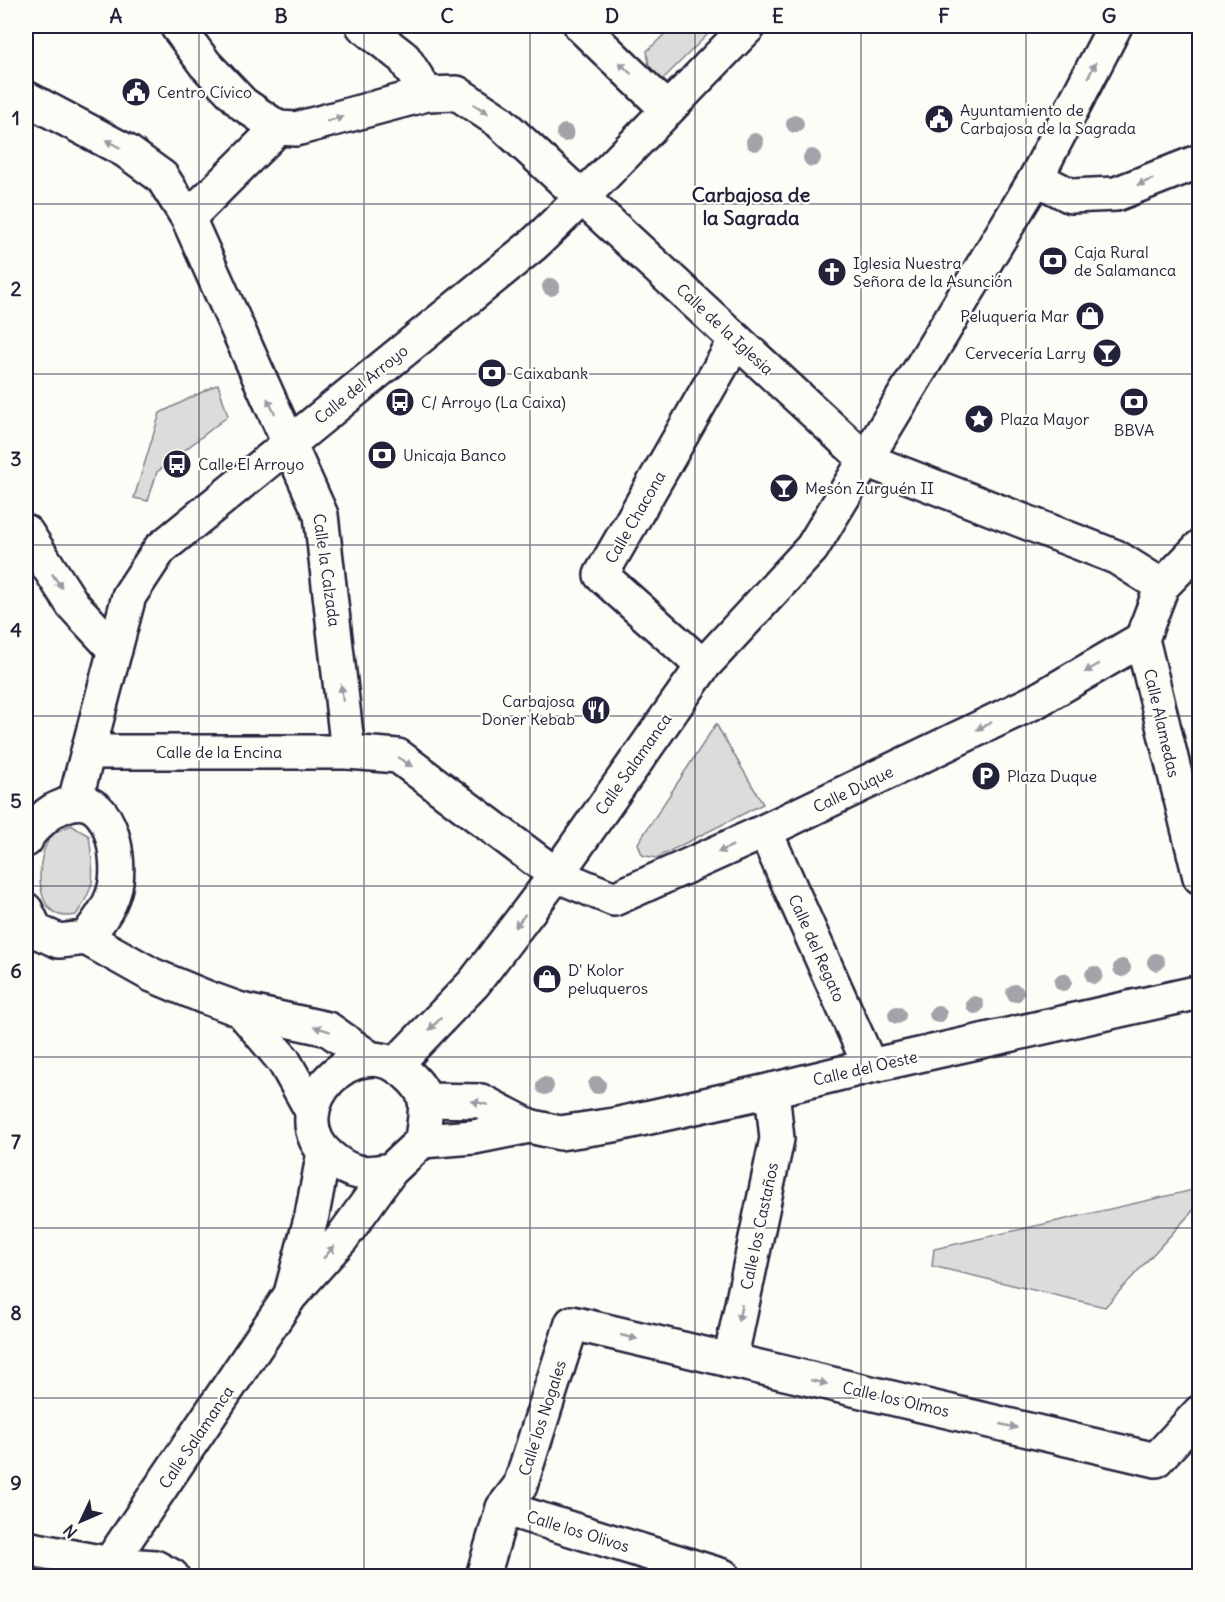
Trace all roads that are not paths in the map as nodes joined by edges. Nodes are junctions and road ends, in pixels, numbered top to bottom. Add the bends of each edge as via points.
1 (177, 26) edge
2 (363, 26) edge
3 (582, 26) edge
4 (749, 26) edge
5 (1115, 26) edge
6 (427, 94) junction
7 (26, 98) edge
8 (667, 109) junction
9 (278, 128) junction
10 (1200, 161) edge
11 (1036, 178) junction
12 (583, 198) junction
13 (188, 218) junction
14 (736, 340) junction
15 (289, 443) junction
16 (866, 460) junction
17 (26, 532) edge
18 (1200, 547) edge
19 (1162, 586) junction
20 (1142, 639) junction
21 (115, 650) junction
22 (703, 666) junction
23 (90, 752) junction
24 (348, 752) junction
25 (75, 801) junction
26 (765, 831) junction
27 (26, 838) edge
28 (556, 875) junction
29 (1200, 877) edge
30 (26, 910) edge
31 (86, 938) junction
32 (1200, 992) edge
33 (241, 1010) junction
34 (383, 1062) junction
35 (870, 1066) junction
36 (772, 1090) junction
37 (425, 1100) junction
38 (312, 1111) junction
39 (529, 1126) junction
40 (422, 1141) junction
41 (324, 1152) junction
42 (392, 1170) junction
43 (290, 1296) junction
44 (572, 1323) joint
45 (730, 1361) junction
46 (1200, 1412) edge
47 (503, 1508) junction
48 (26, 1548) edge
49 (106, 1570) edge
50 (172, 1576) edge
51 (483, 1576) edge
52 (723, 1576) edge

1 - 9 street via 205,64 243,104
2 - 6 street via 404,58
8 -> 3 street
4 - 8 street, Calle del Arroyo
11 -> 5 street, Calle Salamanca
9 -> 6 street, Calle de la Iglesia via 296,129
6 -> 12 street, Calle de la Iglesia via 457,93 499,120
13 -> 7 street, Calle la Calzada via 162,177 126,151
8 - 12 street, Calle del Arroyo
9 - 13 street
10 -> 11 street via 1116,194 1071,196
11 - 16 street, Calle Salamanca
12 - 14 street, Calle de la Iglesia
12 - 15 street, Calle del Arroyo via 533,245
15 -> 13 street, Calle la Calzada
14 - 16 street, Calle de la Iglesia
14 - 22 street, Calle Chacona via 601,575
15 - 21 street, Calle del Arroyo via 160,549 129,596
24 -> 15 street, Calle la Calzada via 321,515
16 - 19 street via 1116,557
16 - 22 street, Calle Salamanca via 812,548
17 -> 21 street via 73,605
18 - 19 street
19 - 20 street
20 -> 26 street, Calle Duque via 1036,701
20 - 29 street, Calle Alamedas
21 - 23 street, Calle del Arroyo
22 - 28 street, Calle Salamanca
23 - 24 street, Calle de la Encina
23 - 25 street, Calle del Arroyo
24 -> 28 street via 398,756
25 - 27 street via 50,811
25 - 31 street via 94,807 108,821 117,852 116,883 106,913
26 -> 28 street, Calle Duque via 614,899
26 - 35 street, Calle del Regato
28 -> 34 street, Calle Salamanca via 474,982
30 - 31 street via 36,931 59,942
31 - 33 street via 152,975
32 - 35 street, Calle del Oeste
34 -> 33 street via 328,1029
33 - 38 street via 284,1061
34 - 37 street via 414,1080
34 - 38 street via 343,1065 322,1084
35 - 36 street, Calle del Oeste
36 - 39 street, Calle del Oeste via 614,1125 560,1133
36 -> 45 street, Calle los Castaños via 777,1139
39 -> 37 street, Calle del Oeste via 481,1101
37 - 40 street
38 - 41 street via 314,1132
39 - 40 street, Calle del Oeste via 474,1137
40 - 42 street
41 - 42 street via 343,1168 367,1175
41 - 43 street, Calle Salamanca
43 -> 42 street, Calle Salamanca via 342,1238
43 - 49 street, Calle Salamanca
44 -> 45 street, Calle los Olmos
44 - 47 street, Calle los Nogales via 520,1486
45 -> 46 street, Calle los Olmos via 1156,1460
47 - 51 street, Calle los Nogales
47 - 52 street, Calle los Olivos
48 - 49 street
49 - 50 street via 155,1567

